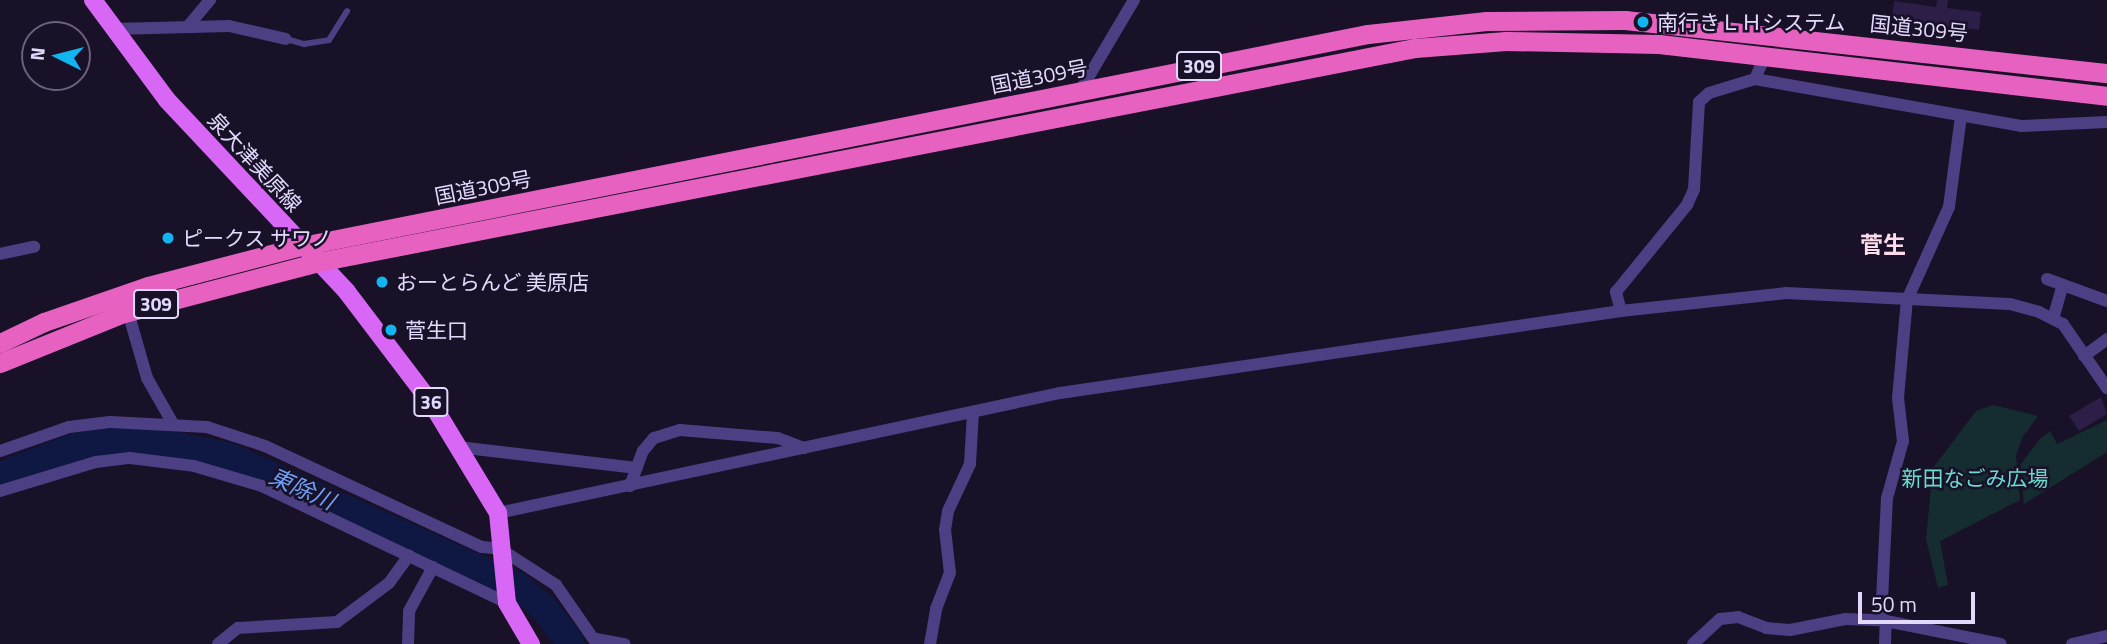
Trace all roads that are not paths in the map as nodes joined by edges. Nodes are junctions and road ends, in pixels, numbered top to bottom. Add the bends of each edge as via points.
1 (93, 0) edge
2 (210, 0) edge
3 (1134, 0) edge
4 (347, 11) dead end
5 (189, 25) junction
6 (114, 29) junction
7 (286, 39) joint
8 (1765, 55) junction
9 (2107, 73) edge
10 (1755, 79) junction
11 (2107, 96) edge
12 (1080, 101) junction
13 (1961, 116) junction
14 (2107, 122) edge
15 (302, 246) junction
16 (34, 247) dead end
17 (0, 254) edge
18 (318, 262) junction
19 (2047, 279) dead end
20 (2063, 285) junction
21 (1907, 300) junction
22 (2107, 301) edge
23 (1621, 311) junction
24 (128, 312) junction
25 (2053, 319) junction
26 (2107, 339) edge
27 (0, 343) edge
28 (2084, 356) junction
29 (0, 363) edge
30 (2107, 388) edge
31 (973, 412) junction
32 (172, 422) junction
33 (458, 447) junction
34 (804, 448) junction
35 (0, 451) edge
36 (637, 467) junction
37 (629, 486) junction
38 (0, 491) edge
39 (498, 513) junction
40 (409, 555) junction
41 (505, 555) junction
42 (433, 566) junction
43 (507, 600) junction
44 (1884, 620) junction
45 (2107, 636) edge
46 (597, 641) edge
47 (218, 644) edge
48 (408, 644) edge
49 (531, 644) edge
50 (625, 644) edge
51 (930, 644) edge
52 (1693, 644) edge
53 (1885, 644) edge
54 (2001, 644) edge
55 (2072, 644) edge

1 - 6 main road, 泉大津美原線 / 36
2 - 5 street
3 - 12 street
4 - 7 lane via 329,40 303,44
5 - 6 street
5 - 7 street via 229,26
6 - 15 main road, 泉大津美原線 / 36 via 167,100
8 - 10 street
8 - 11 highway, 国道309号 / 309
8 - 12 highway, 国道309号 / 309 via 1627,42 1506,41 1415,48
9 - 12 highway, 国道309号 / 309 via 1697,26 1555,19 1367,34
10 - 13 street
10 - 23 street via 1709,93 1699,103 1694,189 1687,205 1616,292
12 - 15 highway, 国道309号 / 309
12 - 18 highway, 国道309号 / 309
13 - 14 street via 2021,126
13 - 21 street via 1949,207
15 - 18 main road, 泉大津美原線 / 36
15 - 27 highway, 国道309号 / 309 via 148,286 44,322
16 - 17 street
18 - 24 highway, 国道309号 / 309
18 - 33 main road, 泉大津美原線 / 36 via 384,336
19 - 20 street
20 - 22 street
20 - 25 street
21 - 23 street via 1786,293
21 - 25 street via 2010,304
21 - 44 street via 1898,398 1903,441 1887,498
23 - 31 street via 1060,393
24 - 29 highway, 国道309号 / 309
24 - 32 street via 147,378
25 - 28 street via 2063,324
26 - 28 street
28 - 30 street
31 - 34 street
31 - 51 street via 970,464 948,511 945,530 950,573 936,609
32 - 35 street via 69,427
32 - 41 street via 265,446
33 - 36 street
33 - 39 main road, 泉大津美原線 / 36
34 - 36 street via 778,438 680,430 654,438
34 - 37 street
36 - 37 street
37 - 39 street
38 - 40 street via 96,462 158,459 262,486
39 - 41 main road, 泉大津美原線 / 36
40 - 42 street
40 - 47 street via 388,583 337,622 237,628
41 - 43 main road, 泉大津美原線 / 36
41 - 46 street via 556,585
42 - 43 street
42 - 48 street via 409,611
43 - 49 main road, 泉大津美原線 / 36
44 - 52 street via 1845,619 1790,630 1766,628 1738,617 1720,619
44 - 53 street
44 - 54 street
45 - 55 street
46 - 50 street

